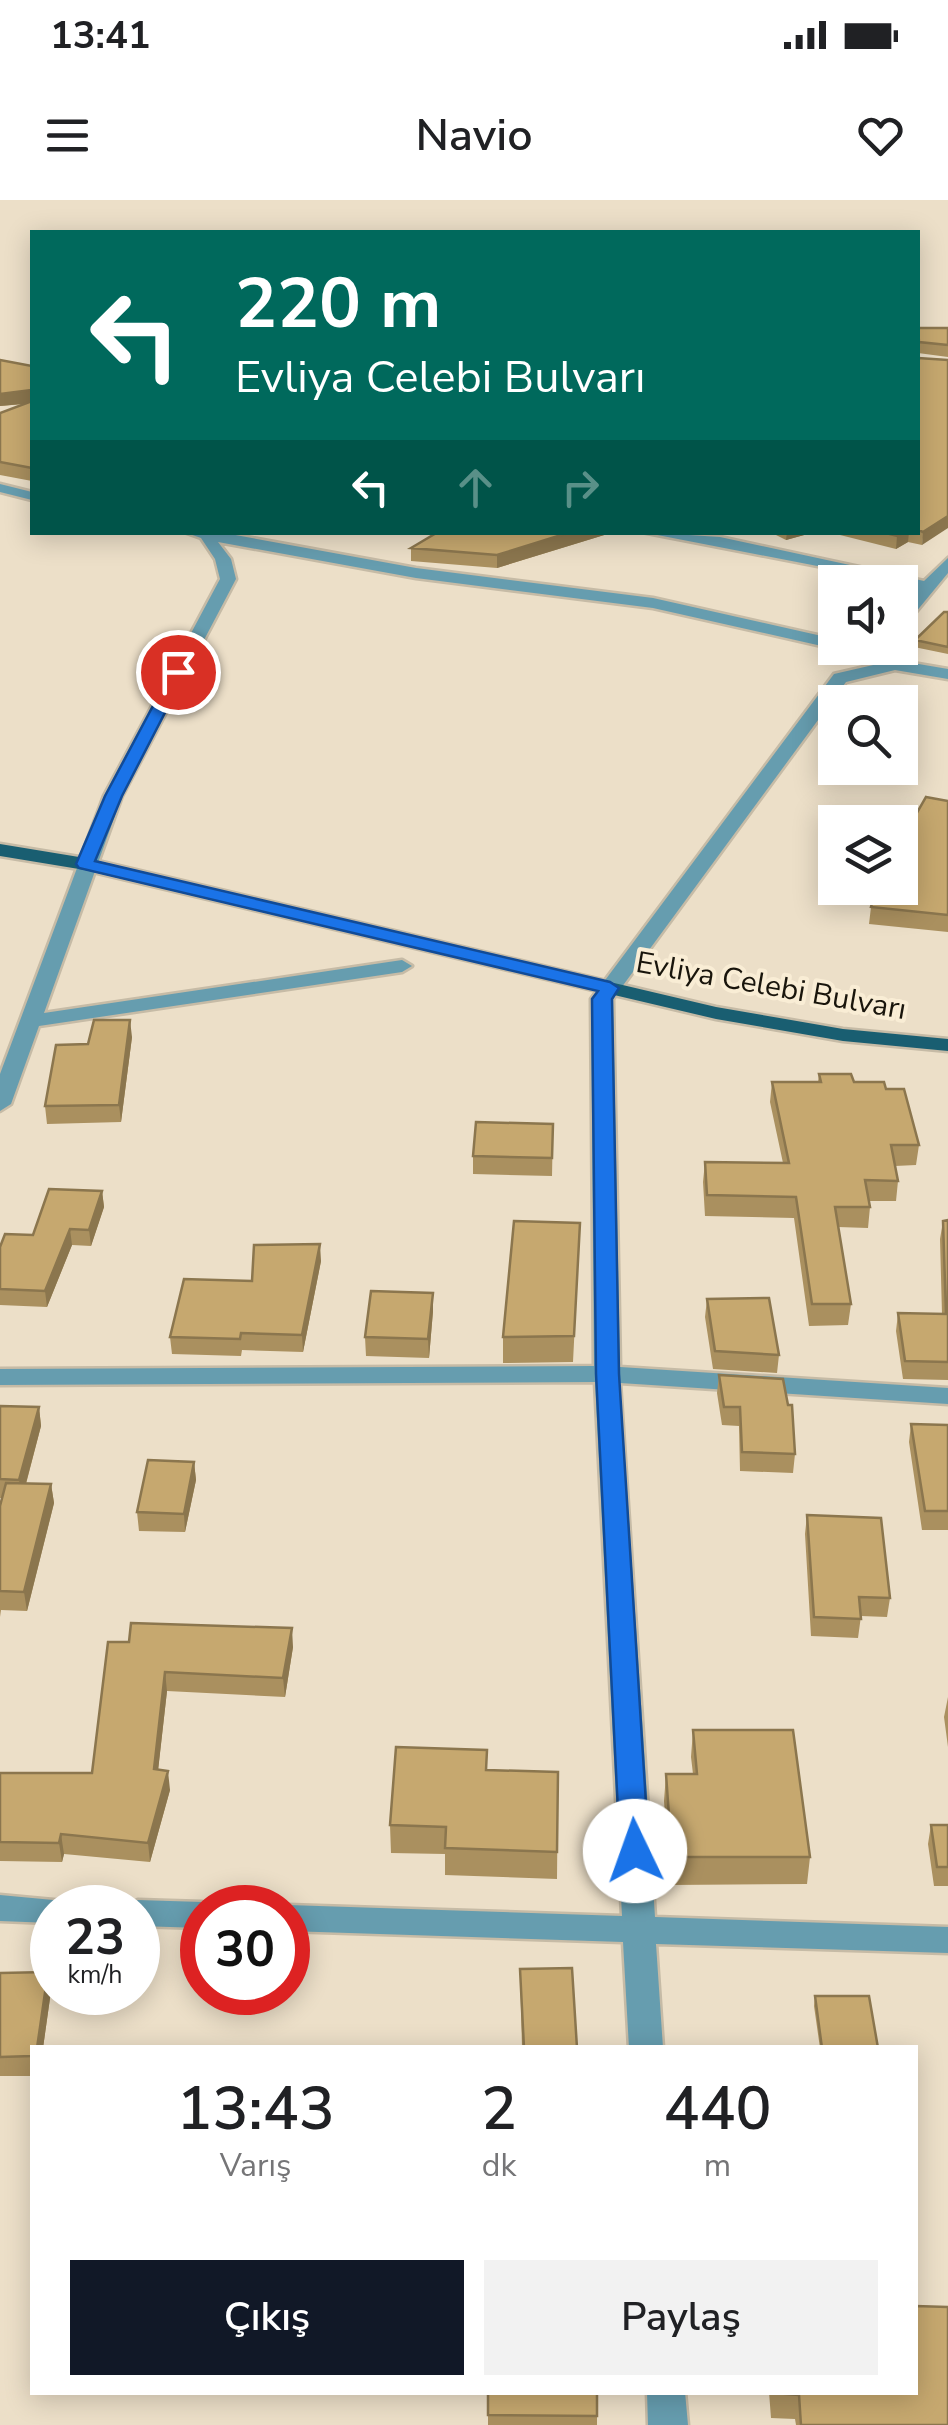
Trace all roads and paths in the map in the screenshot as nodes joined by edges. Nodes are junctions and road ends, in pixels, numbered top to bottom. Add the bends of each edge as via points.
1 (0, 488) edge
2 (30, 496) edge
3 (203, 535) edge
4 (207, 535) edge
5 (699, 535) edge
6 (948, 563) edge
7 (928, 587) junction
8 (918, 599) edge
9 (818, 640) edge
10 (948, 674) edge
11 (0, 850) edge
12 (85, 864) junction
13 (402, 966) dead end
14 (610, 988) junction
15 (30, 1021) junction
16 (948, 1045) edge
17 (0, 1104) edge
18 (607, 1374) junction
19 (0, 1377) edge
20 (948, 1396) edge
21 (0, 1908) edge
22 (30, 1909) edge
23 (310, 1919) edge
24 (640, 1930) junction
25 (948, 1940) edge
26 (646, 2045) edge
27 (666, 2395) edge
28 (668, 2425) edge

1 - 2 street
3 - 12 street via 222,559 228,580 113,796
4 - 9 street via 416,573 653,603
5 - 7 street
6 - 7 street
7 - 8 street
10 - 14 street via 894,665 840,678
11 - 12 main road, Evliya Celebi Bulvarı
12 - 14 main road, Evliya Celebi Bulvarı
12 - 15 street
13 - 15 street
14 - 16 main road, Evliya Celebi Bulvarı via 825,1032
14 - 18 street via 602,999
15 - 17 street
18 - 19 street
18 - 20 street
18 - 24 street
21 - 22 street
23 - 24 street
24 - 25 street
24 - 26 street
27 - 28 street

